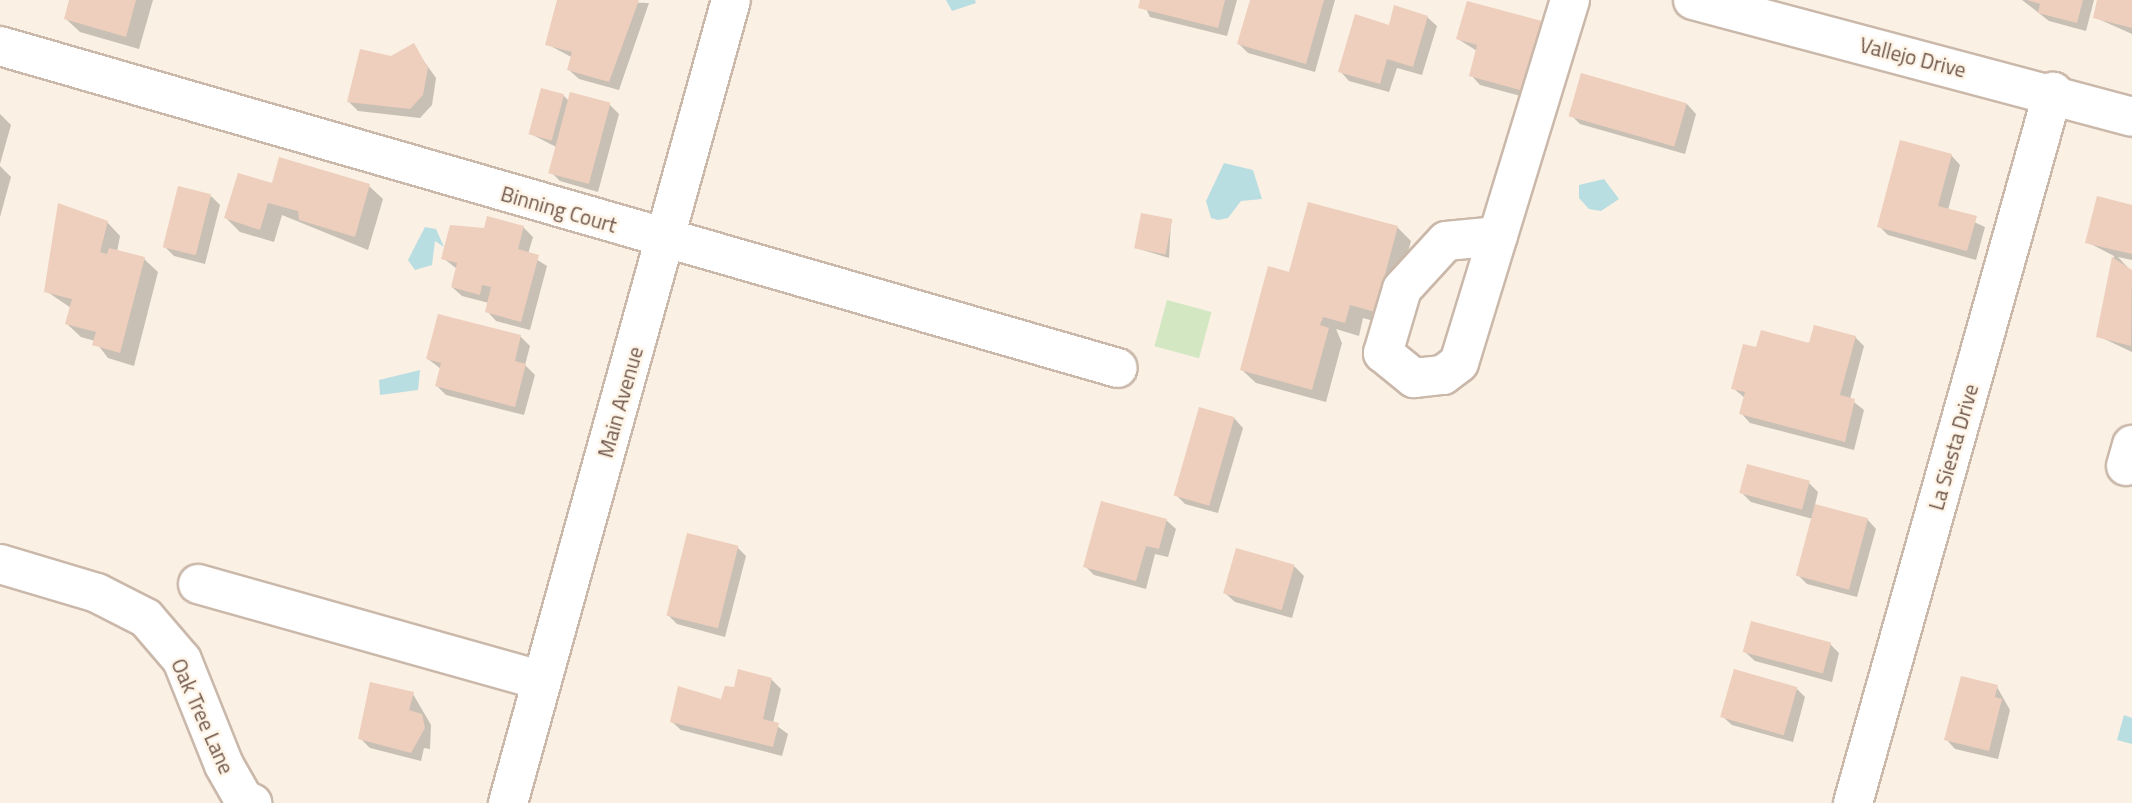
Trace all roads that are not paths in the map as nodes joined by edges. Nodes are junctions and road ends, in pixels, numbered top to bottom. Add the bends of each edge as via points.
1 (731, 0) edge
2 (1570, 0) edge
3 (1712, 3) edge
4 (0, 46) edge
5 (2053, 92) junction
6 (2132, 117) edge
7 (1498, 236) dead end
8 (666, 240) junction
9 (1118, 368) dead end
10 (0, 564) edge
11 (198, 583) dead end
12 (542, 681) junction
13 (252, 803) edge
14 (508, 803) edge
15 (1853, 803) edge

1 - 8 street, Main Avenue
2 - 7 street
3 - 5 street, Vallejo Drive
4 - 8 street, Binning Court
5 - 6 street, Vallejo Drive
5 - 15 street, La Siesta Drive
8 - 9 street, Binning Court
8 - 12 street, Main Avenue
10 - 13 street, Oak Tree Lane via 97,593 146,618 182,660 224,765 244,800
11 - 12 street
12 - 14 street, Main Avenue

